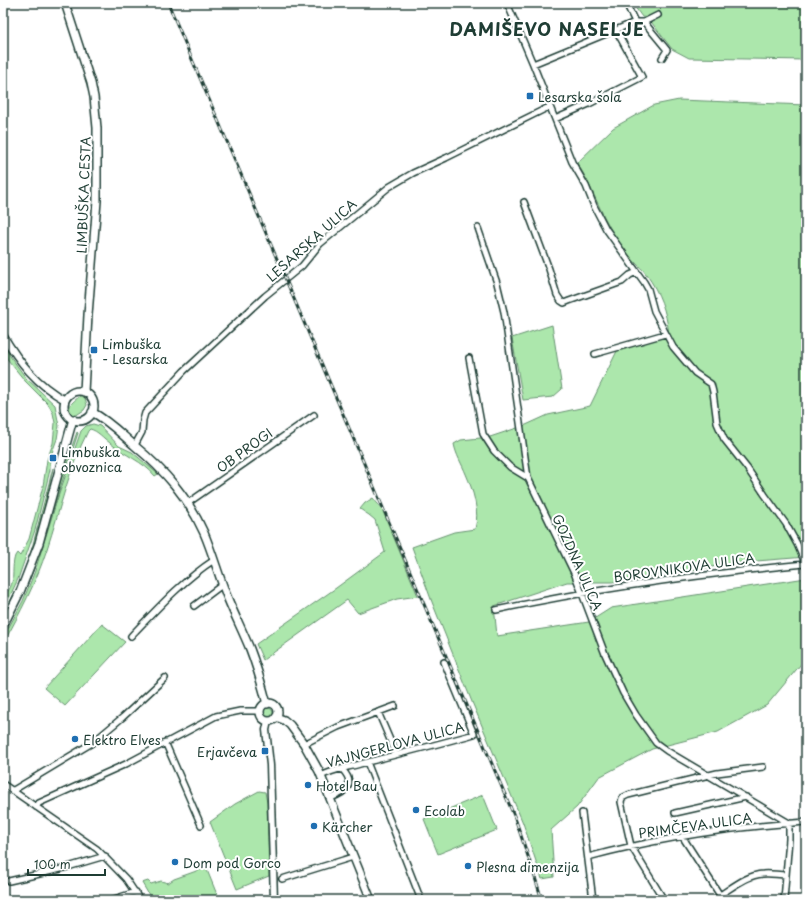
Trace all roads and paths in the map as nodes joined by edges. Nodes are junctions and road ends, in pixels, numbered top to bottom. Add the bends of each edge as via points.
1 (65, 3) edge
2 (507, 3) edge
3 (626, 3) edge
4 (658, 15) dead end
5 (635, 22) junction
6 (644, 22) junction
7 (616, 30) junction
8 (662, 58) dead end
9 (533, 64) junction
10 (549, 106) junction
11 (555, 119) junction
12 (524, 202) dead end
13 (478, 228) dead end
14 (637, 272) junction
15 (665, 334) junction
16 (3, 335) edge
17 (595, 354) dead end
18 (469, 358) dead end
19 (84, 392) junction
20 (65, 400) junction
21 (92, 412) junction
22 (314, 415) dead end
23 (73, 419) junction
24 (135, 445) junction
25 (528, 478) junction
26 (188, 503) junction
27 (214, 560) junction
28 (806, 564) edge
29 (222, 585) junction
30 (582, 594) junction
31 (194, 606) dead end
32 (496, 610) dead end
33 (3, 626) edge
34 (131, 636) dead end
35 (444, 662) dead end
36 (165, 678) dead end
37 (267, 704) junction
38 (395, 706) dead end
39 (260, 711) junction
40 (378, 712) junction
41 (276, 717) junction
42 (268, 721) junction
43 (165, 742) junction
44 (304, 744) junction
45 (396, 754) junction
46 (367, 762) junction
47 (763, 767) dead end
48 (342, 768) junction
49 (707, 775) junction
50 (321, 776) junction
51 (3, 784) edge
52 (12, 791) junction
53 (746, 797) junction
54 (331, 798) junction
55 (36, 807) junction
56 (582, 813) dead end
57 (675, 813) dead end
58 (806, 822) edge
59 (789, 823) junction
60 (200, 825) dead end
61 (682, 836) junction
62 (631, 846) junction
63 (105, 856) junction
64 (353, 857) junction
65 (588, 857) junction
66 (786, 875) junction
67 (282, 879) dead end
68 (9, 881) dead end
69 (136, 892) junction
70 (722, 897) edge
71 (111, 900) edge
72 (140, 900) edge
73 (274, 900) edge
74 (371, 900) edge
75 (421, 900) edge
76 (593, 900) edge
77 (664, 900) edge
78 (784, 900) edge

1 - 19 main road, LIMBUŠKA CESTA via 91,83 97,128 97,201
2 - 9 street
3 - 5 street
4 - 6 street
5 - 6 street
5 - 7 street
6 - 8 street via 667,50
7 - 9 street
7 - 11 street via 642,77
9 - 10 street
10 - 11 street
10 - 24 street, LESARSKA ULICA via 389,187 320,244 302,266 265,296 184,371 145,413 142,432
11 - 14 street via 572,162 600,217
12 - 14 street via 557,295 564,303 622,282
13 - 25 street, GOZDNA ULICA via 504,312
14 - 15 street via 648,289 654,311
15 - 17 street
15 - 28 street via 695,373 711,384 717,423 724,439 786,524
16 - 20 street via 35,379
18 - 25 street via 483,434 494,451 510,467
19 - 20 main road via 71,393
19 - 21 main road via 93,400
20 - 23 main road via 65,411
21 - 23 main road via 86,419
21 - 24 main road
22 - 26 street, OB PROGI
23 - 33 main road via 39,543 20,592
24 - 26 main road via 164,472
25 - 30 street, GOZDNA ULICA
26 - 27 main road via 204,533
27 - 29 main road
27 - 34 street via 180,587
28 - 30 street, BOROVNIKOVA ULICA via 699,575
29 - 31 street
29 - 37 main road via 254,660
30 - 32 street, BOROVNIKOVA ULICA
30 - 49 street, GOZDNA ULICA via 615,678 636,715 656,743
35 - 45 street, VAJNGERLOVA ULICA via 474,734
36 - 52 street via 92,743
37 - 39 main road
37 - 41 main road via 277,709
38 - 40 street
39 - 42 main road via 262,717
39 - 43 street via 240,711 216,716
40 - 44 street via 338,727
40 - 45 street
41 - 42 main road
41 - 44 main road via 290,725
42 - 73 street via 266,730 270,765
43 - 55 street via 126,764 39,803
43 - 60 street
44 - 50 main road
45 - 46 street, VAJNGERLOVA ULICA
46 - 48 street, VAJNGERLOVA ULICA
46 - 75 street
47 - 49 street
48 - 50 street, VAJNGERLOVA ULICA
48 - 54 street via 348,774 350,784 347,789
49 - 53 street, GOZDNA ULICA
49 - 62 street via 622,798
50 - 54 main road
51 - 52 street
52 - 55 street
53 - 57 street
53 - 59 street, GOZDNA ULICA
54 - 64 main road
55 - 63 street
56 - 65 street
58 - 59 street, PRIMČEVA ULICA
59 - 61 street, PRIMČEVA ULICA
59 - 66 street
61 - 62 street, PRIMČEVA ULICA
61 - 70 street
62 - 65 street, PRIMČEVA ULICA
62 - 77 street
63 - 68 street
63 - 69 street
64 - 67 street
64 - 74 main road
65 - 76 street
66 - 70 street via 757,875 746,879
66 - 78 street
69 - 71 street
69 - 72 street

